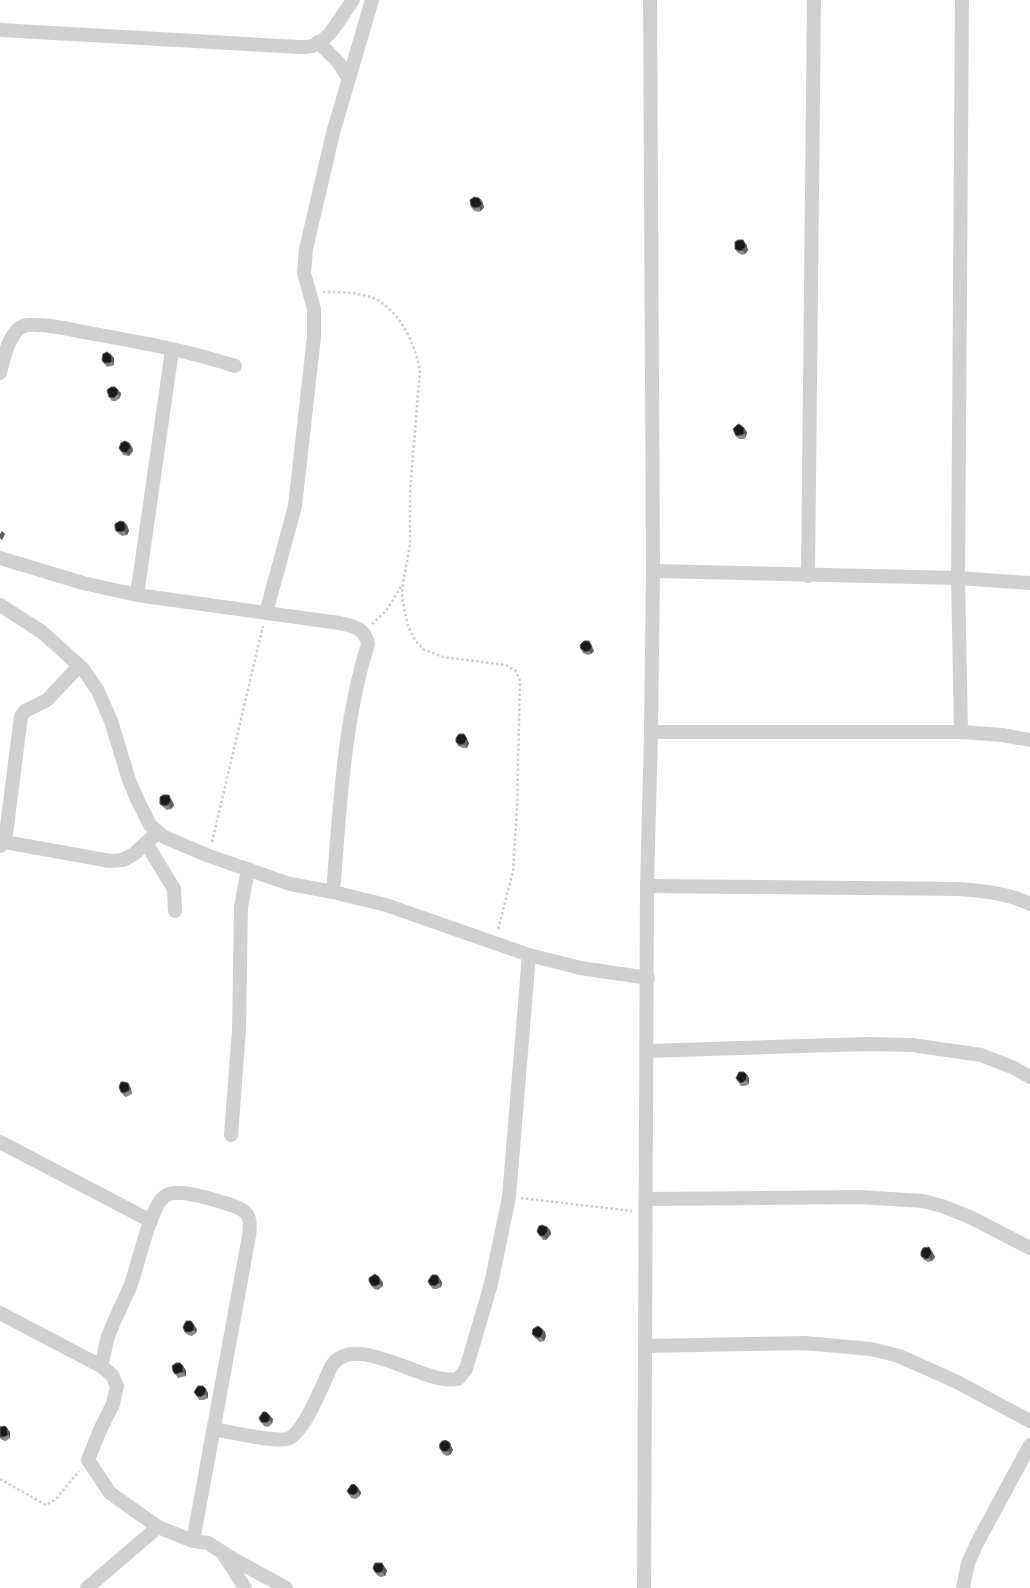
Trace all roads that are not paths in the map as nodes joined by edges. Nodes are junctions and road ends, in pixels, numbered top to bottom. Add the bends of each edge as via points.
1 (353, 0) edge
2 (372, 0) edge
3 (650, 0) edge
4 (814, 0) edge
5 (962, 0) edge
6 (0, 30) edge
7 (318, 42) junction
8 (348, 77) junction
9 (172, 350) junction
10 (235, 366) dead end
11 (0, 373) edge
12 (0, 558) edge
13 (653, 571) junction
14 (808, 576) junction
15 (958, 578) junction
16 (1030, 583) edge
17 (137, 595) junction
18 (0, 605) edge
19 (266, 613) junction
20 (79, 666) junction
21 (651, 732) junction
22 (961, 732) junction
23 (1030, 740) edge
24 (158, 832) junction
25 (146, 843) junction
26 (3, 844) edge
27 (248, 870) junction
28 (647, 886) junction
29 (333, 892) junction
30 (1030, 904) edge
31 (175, 911) dead end
32 (528, 955) junction
33 (648, 978) junction
34 (647, 1051) junction
35 (1030, 1077) edge
36 (231, 1135) dead end
37 (0, 1142) edge
38 (646, 1206) junction
39 (151, 1221) junction
40 (1030, 1248) edge
41 (0, 1313) edge
42 (646, 1346) junction
43 (101, 1366) junction
44 (1030, 1421) edge
45 (214, 1429) junction
46 (1030, 1445) edge
47 (158, 1528) junction
48 (193, 1541) junction
49 (221, 1551) junction
50 (87, 1588) edge
51 (245, 1588) edge
52 (286, 1588) edge
53 (644, 1588) edge
54 (963, 1588) edge

1 - 7 street via 328,34
2 - 8 street
3 - 13 street
4 - 14 street
5 - 15 street
6 - 7 street via 282,47 312,46
7 - 8 street
8 - 19 street via 306,249 304,274 314,310 314,336 295,506
9 - 10 street
9 - 11 street via 70,330 22,326 15,332 6,351
9 - 17 street
12 - 17 street
13 - 14 street
13 - 21 street
14 - 15 street
15 - 16 street
15 - 22 street
17 - 19 street
18 - 20 street via 42,632
19 - 29 street via 355,626 367,637 345,757
20 - 24 street via 98,691 137,799 150,825
20 - 26 street via 47,700 21,716
21 - 22 street
21 - 28 street
22 - 23 street
24 - 25 street
24 - 27 street
25 - 26 street via 123,860 110,861
25 - 31 street via 174,889
27 - 29 street via 290,884
27 - 36 street via 241,907 239,1030
28 - 30 street via 959,889 1010,895
28 - 33 street
29 - 32 street via 386,905
32 - 33 street via 581,968
32 - 45 street via 509,1197 491,1284 466,1368 458,1379 443,1379 368,1355 348,1354 336,1359 306,1421 292,1437 280,1439
33 - 34 street
34 - 35 street via 912,1045 981,1055
34 - 38 street
37 - 39 street
38 - 40 street via 859,1197 923,1201 970,1217
38 - 42 street
39 - 43 street via 131,1283 108,1336
39 - 45 street via 160,1202 173,1193 190,1194 230,1205 246,1211 249,1216 250,1236
41 - 43 street
42 - 44 street via 804,1343 871,1349 899,1356 955,1381
42 - 53 street
43 - 47 street via 112,1374 117,1386 113,1404 88,1460 110,1492
45 - 48 street
46 - 54 street via 977,1543 968,1563
47 - 48 street
47 - 50 street
48 - 49 street via 208,1543
49 - 51 street
49 - 52 street

